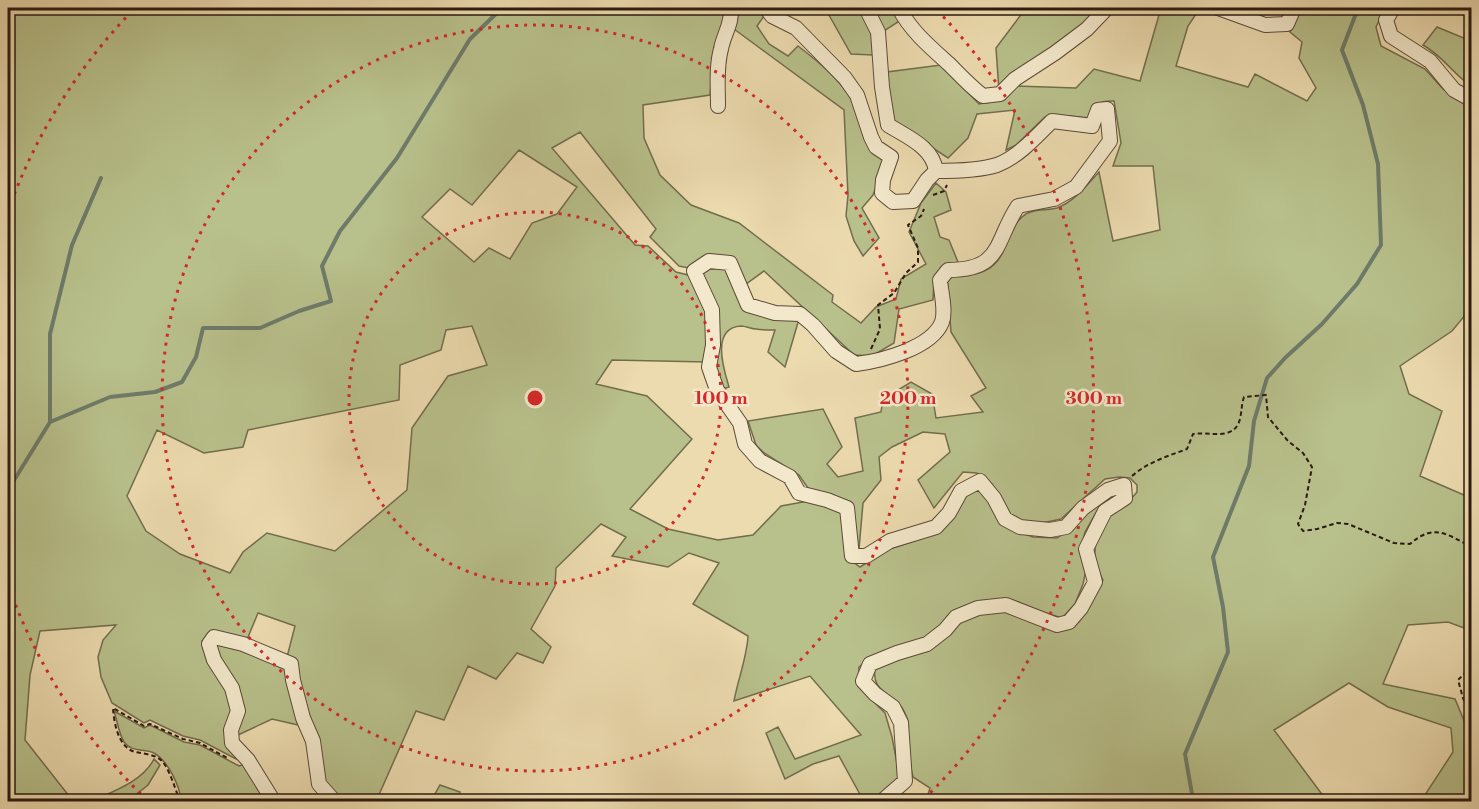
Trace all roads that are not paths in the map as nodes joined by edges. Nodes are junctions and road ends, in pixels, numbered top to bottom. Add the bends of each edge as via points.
1 (731, 8) edge
2 (766, 8) edge
3 (866, 8) edge
4 (898, 8) edge
5 (1107, 8) edge
6 (1218, 8) edge
7 (1294, 8) edge
8 (1393, 8) edge
9 (1472, 100) edge
10 (718, 106) dead end
11 (936, 171) junction
12 (274, 801) edge
13 (335, 801) edge
14 (881, 801) edge

1 - 10 street via 732,20 718,66
2 - 11 street via 772,16 796,28 857,95 876,147 891,157 882,193 893,202 913,201
3 - 11 street via 878,32 888,125 928,152 935,159
4 - 5 street via 926,44 983,96 1000,94 1015,79 1087,29
6 - 7 street via 1265,25 1287,24
8 - 9 street via 1386,20 1391,36 1430,61 1454,90
11 - 14 street via 997,165 1019,152 1052,121 1092,126 1098,110 1107,109 1110,141 1076,187 1054,199 1018,206 1007,222 999,247 988,260 966,270 948,270 940,280 943,321 933,337 910,349 856,364 836,351 800,314 775,313 748,305 730,263 709,261 694,271 712,310 709,368 717,390 740,423 745,444 760,461 790,477 799,494 848,508 852,556 866,556 890,541 936,527 961,491 980,482 1005,519 1020,527 1050,530 1066,526 1091,502 1124,485 1125,498 1105,511 1086,549 1095,582 1069,622 1057,625 1006,605 978,608 956,617 927,644 870,664 863,681 893,707 901,723 905,781
12 - 13 street via 232,743 231,730 238,711 232,688 214,660 209,644 214,637 291,664 303,718 313,741 319,784

